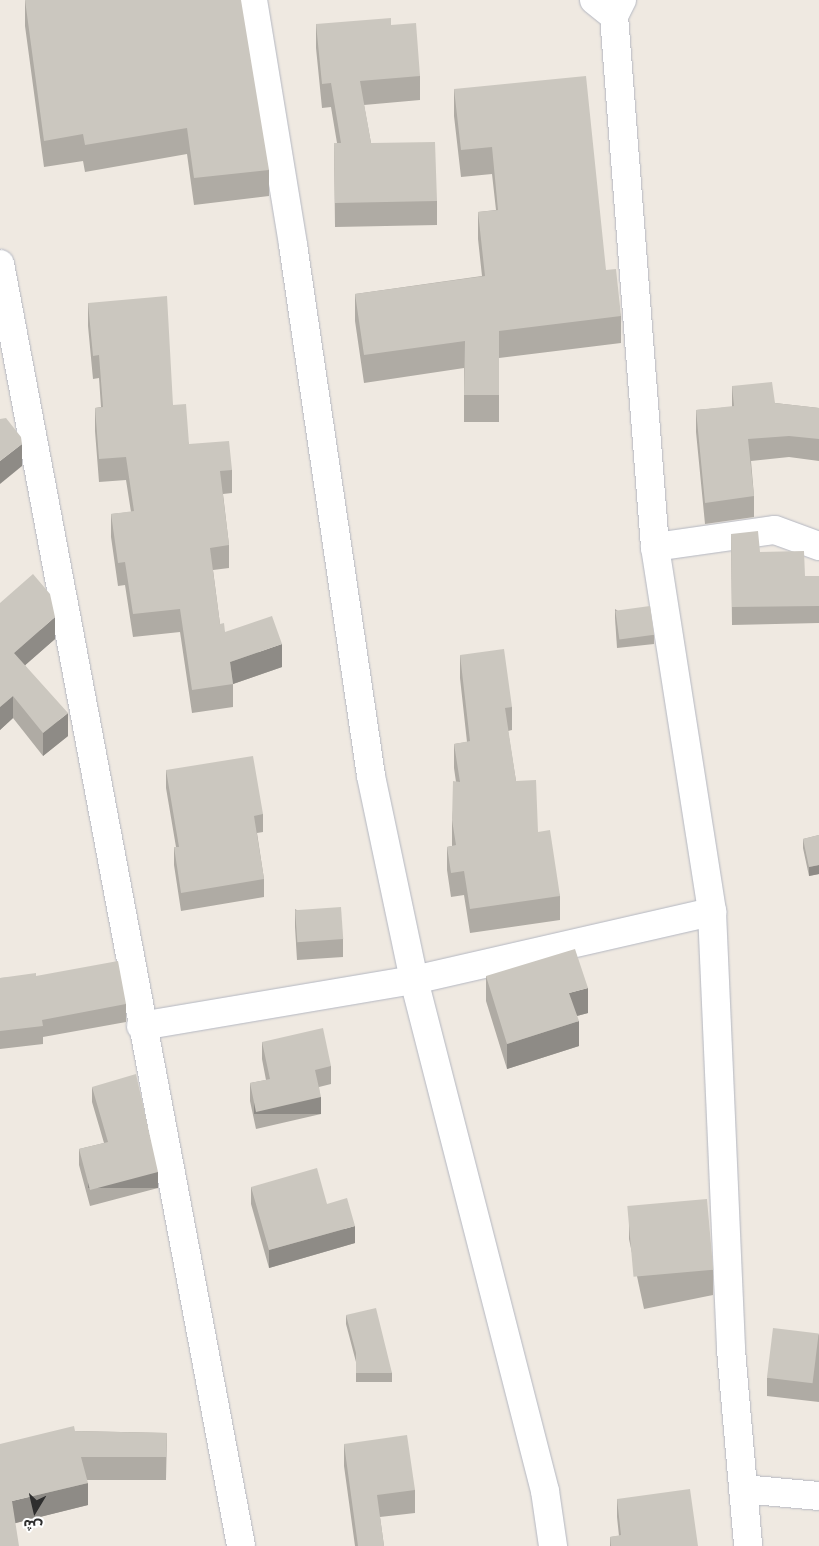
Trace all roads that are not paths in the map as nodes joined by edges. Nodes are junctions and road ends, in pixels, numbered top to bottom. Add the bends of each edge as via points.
1 (252, 0) edge
2 (609, 4) edge
3 (0, 264) edge
4 (819, 546) edge
5 (655, 547) junction
6 (712, 912) junction
7 (414, 980) junction
8 (142, 1026) junction
9 (743, 1489) junction
10 (819, 1496) edge
11 (241, 1546) edge
12 (553, 1546) edge
13 (748, 1546) edge

1 - 7 street via 293,245 371,776
2 - 5 street
3 - 8 street
4 - 5 street via 775,530
5 - 6 street
6 - 7 street
6 - 9 street via 731,1350
7 - 8 street
7 - 12 street via 545,1491
8 - 11 street
9 - 10 street
9 - 13 street

